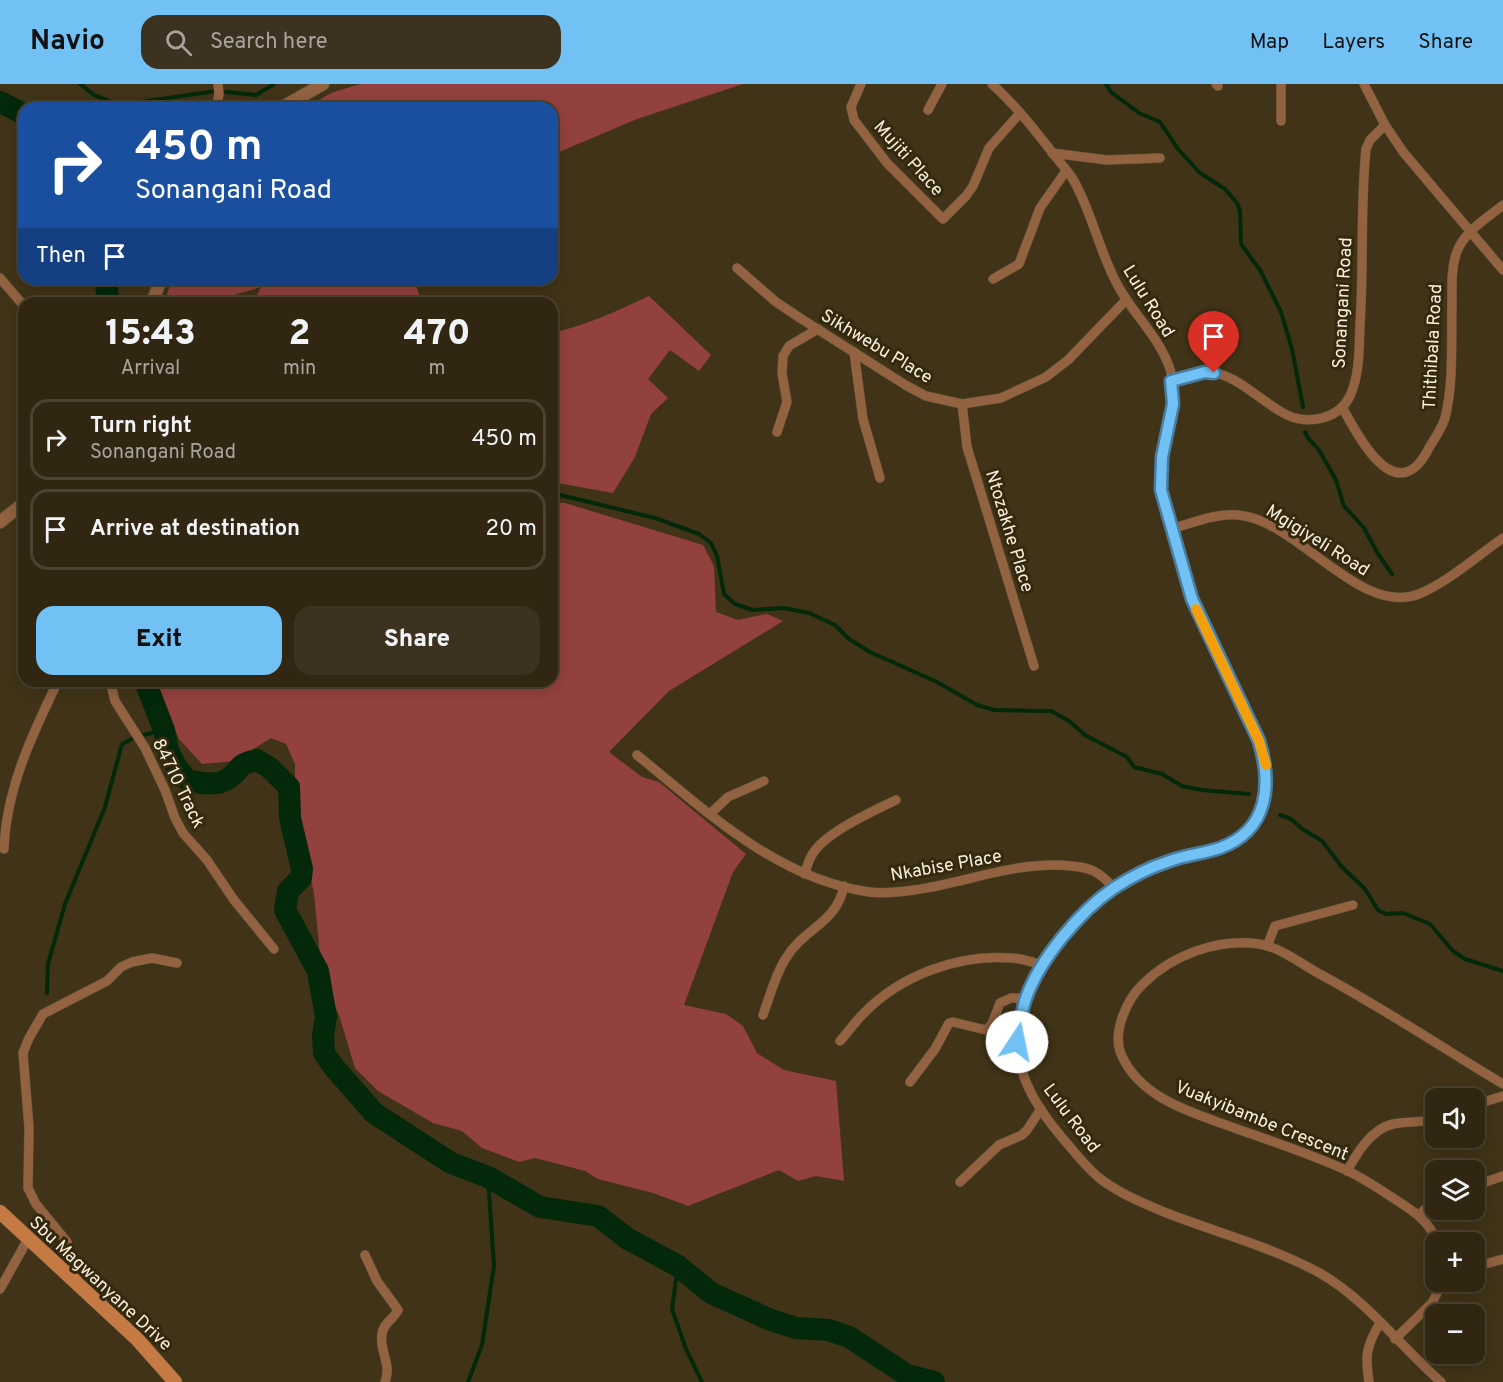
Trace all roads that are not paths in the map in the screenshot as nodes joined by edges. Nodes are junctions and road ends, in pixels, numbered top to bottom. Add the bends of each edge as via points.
1 (218, 84) edge
2 (322, 84) edge
3 (861, 84) edge
4 (942, 84) edge
5 (1281, 84) edge
6 (1364, 84) edge
7 (995, 85) edge
8 (217, 102) edge
9 (291, 102) edge
10 (928, 110) dead end
11 (1020, 113) junction
12 (1281, 121) dead end
13 (1385, 125) junction
14 (1052, 153) junction
15 (1160, 158) dead end
16 (1066, 171) junction
17 (1503, 205) edge
18 (1470, 232) junction
19 (737, 268) dead end
20 (1503, 270) edge
21 (0, 278) edge
22 (993, 279) dead end
23 (18, 299) edge
24 (1126, 300) junction
25 (818, 329) junction
26 (854, 352) junction
27 (1171, 381) junction
28 (962, 404) junction
29 (1342, 407) junction
30 (777, 432) dead end
31 (880, 478) dead end
32 (18, 508) edge
33 (0, 522) edge
34 (1171, 529) junction
35 (1503, 538) edge
36 (1034, 666) dead end
37 (55, 687) edge
38 (112, 687) edge
39 (637, 755) dead end
40 (764, 781) dead end
41 (896, 800) dead end
42 (710, 814) junction
43 (3, 849) dead end
44 (805, 874) junction
45 (844, 886) junction
46 (1114, 888) junction
47 (1353, 905) dead end
48 (1267, 946) junction
49 (274, 949) dead end
50 (177, 963) dead end
51 (1042, 965) junction
52 (1026, 998) junction
53 (763, 1015) dead end
54 (840, 1041) dead end
55 (910, 1082) dead end
56 (1503, 1084) edge
57 (1503, 1096) edge
58 (1485, 1102) edge
59 (1041, 1110) junction
60 (1425, 1121) edge
61 (1347, 1171) junction
62 (1503, 1176) edge
63 (960, 1182) dead end
64 (1485, 1182) edge
65 (1425, 1209) edge
66 (0, 1212) edge
67 (1419, 1215) junction
68 (1432, 1232) edge
69 (28, 1239) junction
70 (365, 1255) dead end
71 (1503, 1259) edge
72 (1485, 1264) edge
73 (79, 1286) junction
74 (0, 1289) edge
75 (1438, 1292) edge
76 (1380, 1323) junction
77 (1395, 1339) junction
78 (175, 1382) edge
79 (385, 1382) edge
80 (1369, 1382) edge
81 (1441, 1382) edge

1 - 8 street
2 - 9 street
3 - 11 street, Mujiti Place via 851,107 854,120 887,163 943,219 966,196 989,148
4 - 10 street
5 - 12 street
6 - 13 street
7 - 11 street, Lulu Road
11 - 14 street, Lulu Road
13 - 18 street
13 - 29 street, Sonangani Road via 1366,149 1359,345 1353,386
14 - 15 street via 1107,160
14 - 16 street, Lulu Road
16 - 22 street via 1040,208 1019,264
16 - 24 street, Lulu Road via 1087,208
17 - 18 street, Thithibala Road
18 - 20 street
18 - 29 street, Thithibala Road via 1458,249 1452,273 1451,356 1445,418 1418,464 1398,473 1382,464 1360,438
19 - 25 street, Sikhwebu Place via 776,302
21 - 23 street
24 - 27 street, Lulu Road via 1154,336 1169,367
24 - 28 street, Sikhwebu Place via 1046,378 1001,398
25 - 26 street, Sikhwebu Place
25 - 30 street via 789,346 783,356 787,402
26 - 28 street, Sikhwebu Place via 926,396
26 - 31 street via 863,419
27 - 29 street via 1214,373 1300,420 1320,419
27 - 34 street, Lulu Road via 1173,404 1161,490
28 - 36 street, Ntozakhe Place via 967,447
32 - 33 street
34 - 35 street, Mgigiyeli Road via 1222,515 1255,519 1367,590 1390,597 1418,594
34 - 46 street, Lulu Road via 1192,599 1259,741 1267,789 1261,810 1237,839 1223,847 1140,872
37 - 43 street via 31,736 12,792
38 - 49 street, 84710 Track via 115,701 155,767 183,833
39 - 42 street, Nkabise Place
40 - 42 street via 728,797
41 - 44 street via 855,821 816,848
42 - 44 street, Nkabise Place
44 - 45 street, Nkabise Place
45 - 46 street, Nkabise Place via 894,892 1049,865 1086,868
45 - 53 street via 839,905 831,915 786,958
46 - 51 street, Lulu Road via 1083,915
47 - 48 street via 1275,926
48 - 56 street, Vuakyibambe Crescent via 1342,986
48 - 61 street, Vuakyibambe Crescent via 1227,943 1157,970 1128,1004 1122,1020 1120,1051 1126,1065 1164,1100
50 - 73 street via 152,958 121,967 107,981 43,1014 23,1053 29,1128 28,1188 67,1242
51 - 52 street, Lulu Road
51 - 54 street via 989,957 963,959 928,971 894,989 865,1012
52 - 55 street via 1000,1003 986,1030 949,1023
52 - 59 street, Lulu Road via 1017,1042 1019,1061
57 - 58 street
59 - 63 street via 1022,1135 999,1145
59 - 76 street, Lulu Road via 1083,1162 1121,1192 1302,1264 1338,1285
60 - 61 street via 1385,1127 1359,1150
61 - 67 street, Vuakyibambe Crescent
62 - 64 street
65 - 67 street
66 - 69 main road, Sbu Magwanyane Drive
67 - 68 street, Vuakyibambe Crescent
69 - 73 main road, Sbu Magwanyane Drive
69 - 74 street
70 - 79 street via 377,1281 398,1307 381,1334 388,1368
71 - 72 street
73 - 78 main road, Sbu Magwanyane Drive via 137,1339
75 - 77 street via 1432,1303
76 - 77 street, Lulu Road
76 - 80 street via 1368,1347
77 - 81 street, Lulu Road

